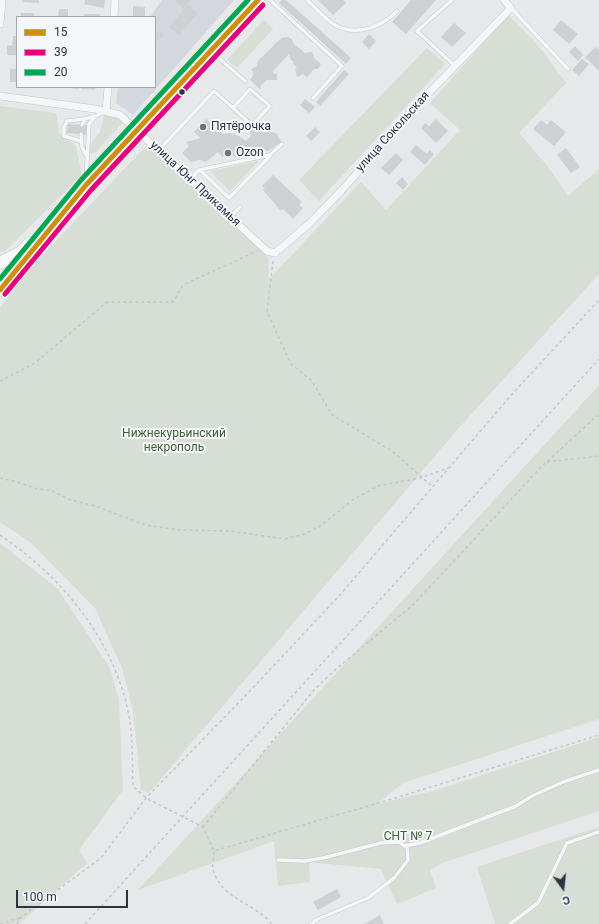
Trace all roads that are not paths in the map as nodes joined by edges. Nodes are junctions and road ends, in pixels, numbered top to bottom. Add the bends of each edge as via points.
1 (2, 0) edge
2 (115, 0) edge
3 (258, 0) edge
4 (270, 0) edge
5 (307, 0) edge
6 (452, 0) edge
7 (504, 0) edge
8 (511, 8) junction
9 (397, 11) dead end
10 (114, 16) edge
11 (0, 24) edge
12 (211, 51) junction
13 (454, 65) junction
14 (568, 69) dead end
15 (245, 81) dead end
16 (108, 88) edge
17 (0, 96) edge
18 (313, 98) dead end
19 (233, 108) junction
20 (106, 111) junction
21 (96, 116) junction
22 (86, 119) junction
23 (82, 125) dead end
24 (138, 130) junction
25 (81, 134) dead end
26 (80, 141) junction
27 (282, 144) dead end
28 (158, 150) junction
29 (86, 155) junction
30 (270, 155) junction
31 (200, 170) junction
32 (190, 180) junction
33 (86, 185) junction
34 (240, 207) dead end
35 (65, 208) junction
36 (230, 217) junction
37 (273, 253) joint
38 (0, 263) edge
39 (0, 290) edge
40 (599, 770) edge
41 (599, 832) edge
42 (407, 846) junction
43 (278, 860) dead end
44 (311, 924) edge
45 (510, 924) edge

1 - 11 street
2 - 10 street
3 - 12 main road
4 - 18 lane via 342,66
5 - 9 lane via 334,24 348,29 373,27 388,20
6 - 13 lane via 417,31
7 - 8 street
8 - 13 street, улица Сокольская
8 - 14 lane
12 - 15 lane
12 - 24 main road
13 - 37 street, улица Сокольская via 341,191 279,252
16 - 20 street
17 - 20 street, улица Юнг Прикамья
19 - 19 lane via 252,125 270,106 250,88
19 - 28 lane via 214,91
20 - 21 lane
20 - 24 street, улица Юнг Прикамья via 125,117
21 - 22 lane
21 - 29 lane via 89,124
22 - 23 lane
22 - 26 lane via 67,121 64,128 64,136
24 - 28 street, улица Юнг Прикамья
24 - 33 main road
25 - 26 lane
26 - 29 lane
27 - 30 lane
28 - 32 street, улица Юнг Прикамья
29 - 33 lane
30 - 31 lane
30 - 31 lane via 229,198
31 - 32 lane
32 - 36 street, улица Юнг Прикамья
33 - 35 main road
34 - 36 lane
35 - 38 main road via 21,252
35 - 39 main road
36 - 37 street, улица Юнг Прикамья
40 - 42 lane via 556,785 516,806
41 - 45 lane via 567,843 538,903
42 - 43 lane via 400,842 381,843 323,858 304,861
42 - 44 lane via 408,860 394,878 368,898

